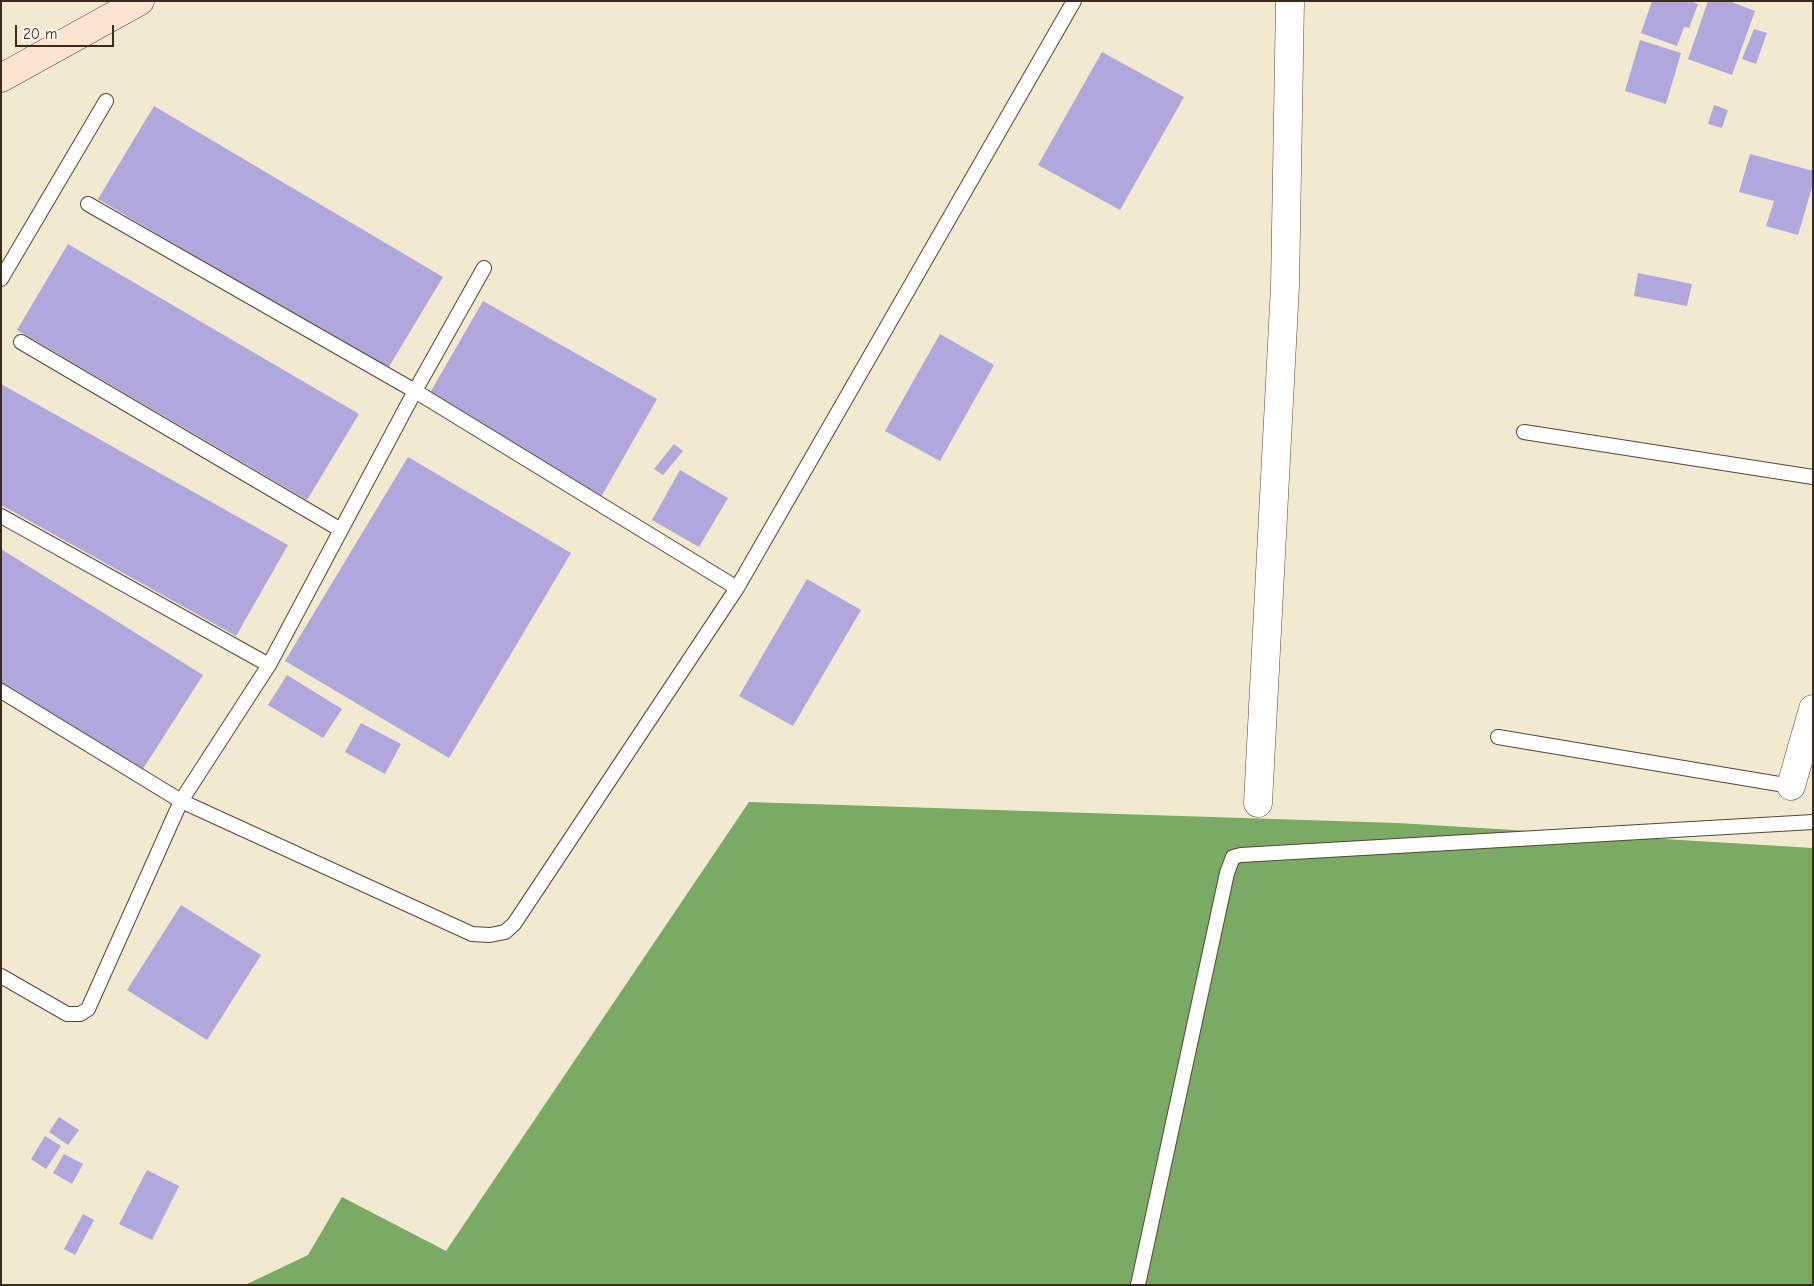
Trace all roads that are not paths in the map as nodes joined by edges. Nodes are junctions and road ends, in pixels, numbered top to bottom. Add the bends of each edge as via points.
1 (140, 1) edge
2 (1074, 1) edge
3 (1290, 1) edge
4 (1, 78) edge
5 (106, 102) dead end
6 (88, 204) dead end
7 (484, 268) dead end
8 (1, 279) edge
9 (21, 342) dead end
10 (415, 391) junction
11 (1524, 432) dead end
12 (1813, 477) edge
13 (1, 516) edge
14 (342, 530) junction
15 (737, 588) junction
16 (269, 665) junction
17 (1, 691) edge
18 (1813, 709) edge
19 (1498, 737) dead end
20 (1791, 786) joint
21 (181, 801) junction
22 (1258, 802) dead end
23 (1813, 822) edge
24 (1, 976) edge
25 (1138, 1285) edge

1 - 4 main road
2 - 15 lane
3 - 22 street via 1285,286
5 - 8 lane
6 - 10 lane
7 - 10 lane
9 - 14 lane
10 - 14 lane
10 - 15 lane
11 - 12 lane
13 - 16 lane
14 - 16 lane
15 - 21 lane via 514,924 505,932 490,936 472,934
16 - 21 lane
17 - 21 lane
18 - 20 street
19 - 20 lane
21 - 24 lane via 88,1009 80,1014 67,1014
23 - 25 lane via 1241,854 1234,857 1225,882

